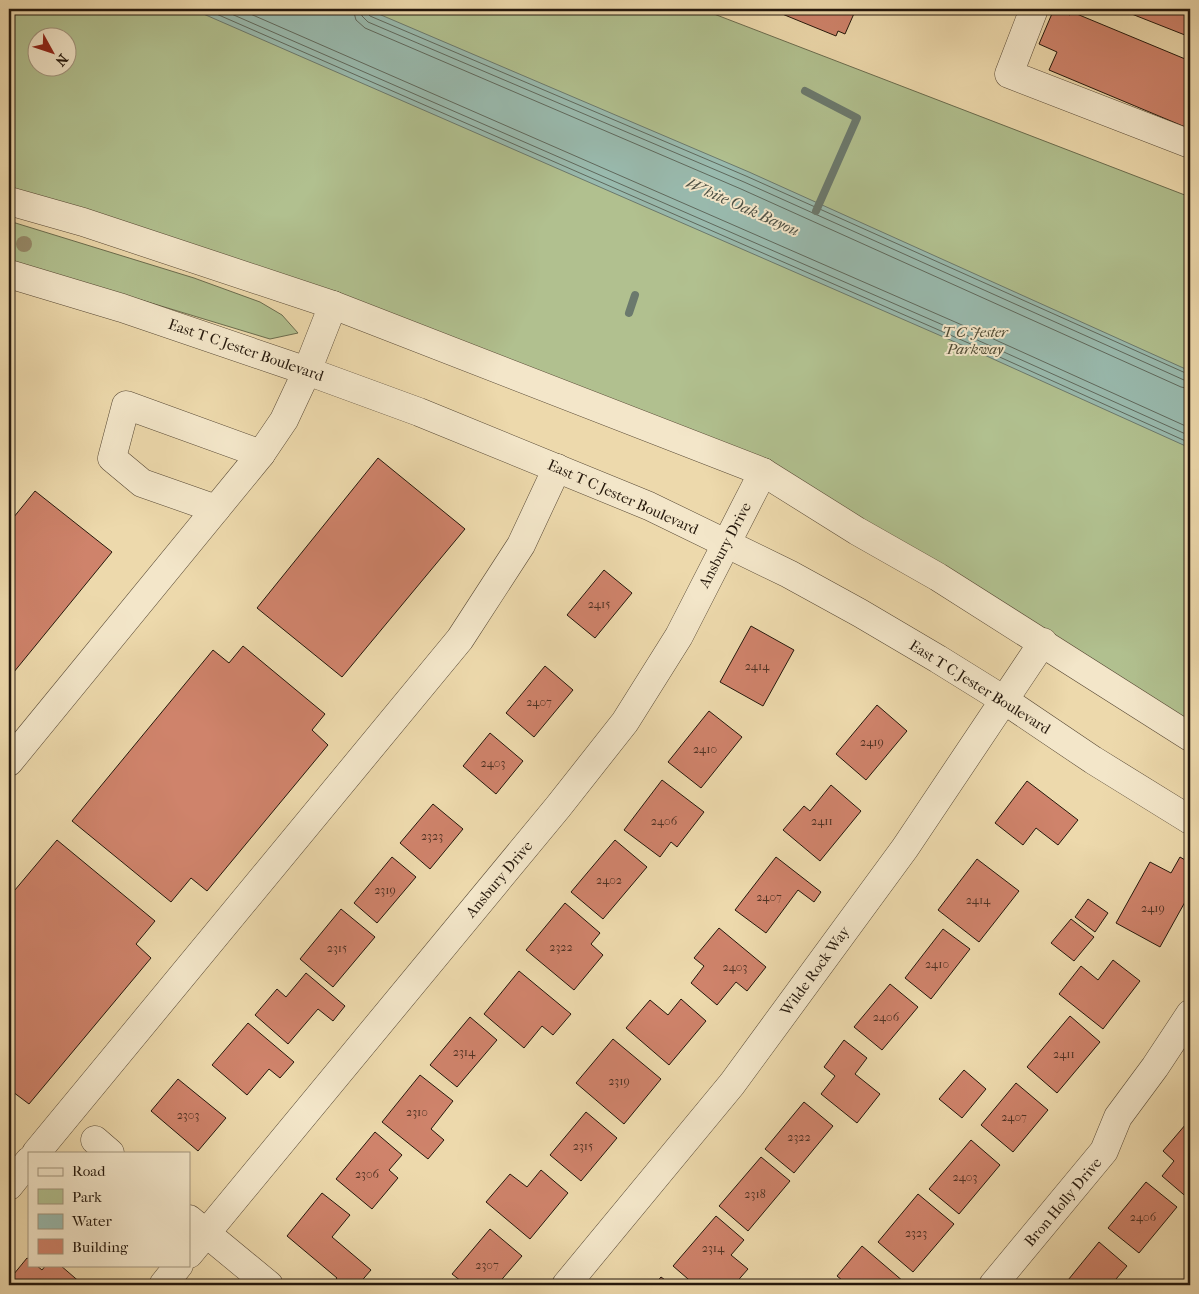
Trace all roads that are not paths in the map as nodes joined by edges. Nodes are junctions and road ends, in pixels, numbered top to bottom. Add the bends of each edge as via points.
1 (1034, 9) edge
2 (1190, 144) edge
3 (9, 201) edge
4 (9, 274) edge
5 (333, 305) junction
6 (307, 370) junction
7 (261, 454) junction
8 (557, 468) junction
9 (763, 472) junction
10 (216, 509) junction
11 (726, 544) junction
12 (1043, 642) junction
13 (1004, 700) junction
14 (1190, 737) edge
15 (9, 762) edge
16 (1190, 820) edge
17 (1190, 1014) edge
18 (37, 1152) edge
19 (28, 1162) edge
20 (9, 1186) edge
21 (197, 1226) edge
22 (190, 1250) edge
23 (178, 1266) edge
24 (163, 1285) edge
25 (269, 1285) edge
26 (566, 1285) edge
27 (993, 1285) edge

1 - 2 street via 1009,74
3 - 5 street via 83,222
4 - 6 street, East T C Jester Boulevard
5 - 6 street
5 - 9 street
6 - 7 street via 284,420
6 - 8 street, East T C Jester Boulevard
7 - 10 street
7 - 10 street via 126,405 112,458 142,483
8 - 11 street, East T C Jester Boulevard via 649,506
8 - 18 street via 521,545 460,639
9 - 11 street, Ansbury Drive
9 - 12 street
10 - 15 street
11 - 13 street, East T C Jester Boulevard via 860,613
11 - 21 street, Ansbury Drive via 679,636 625,722 558,808
12 - 13 street, Wilde Rock Way
12 - 14 street
13 - 16 street, East T C Jester Boulevard
13 - 26 street, Wilde Rock Way via 905,848 732,1084
17 - 27 street, Bron Holly Drive via 1118,1117 1104,1151
19 - 20 street
21 - 22 street, Ansbury Drive
21 - 25 street
23 - 24 street

